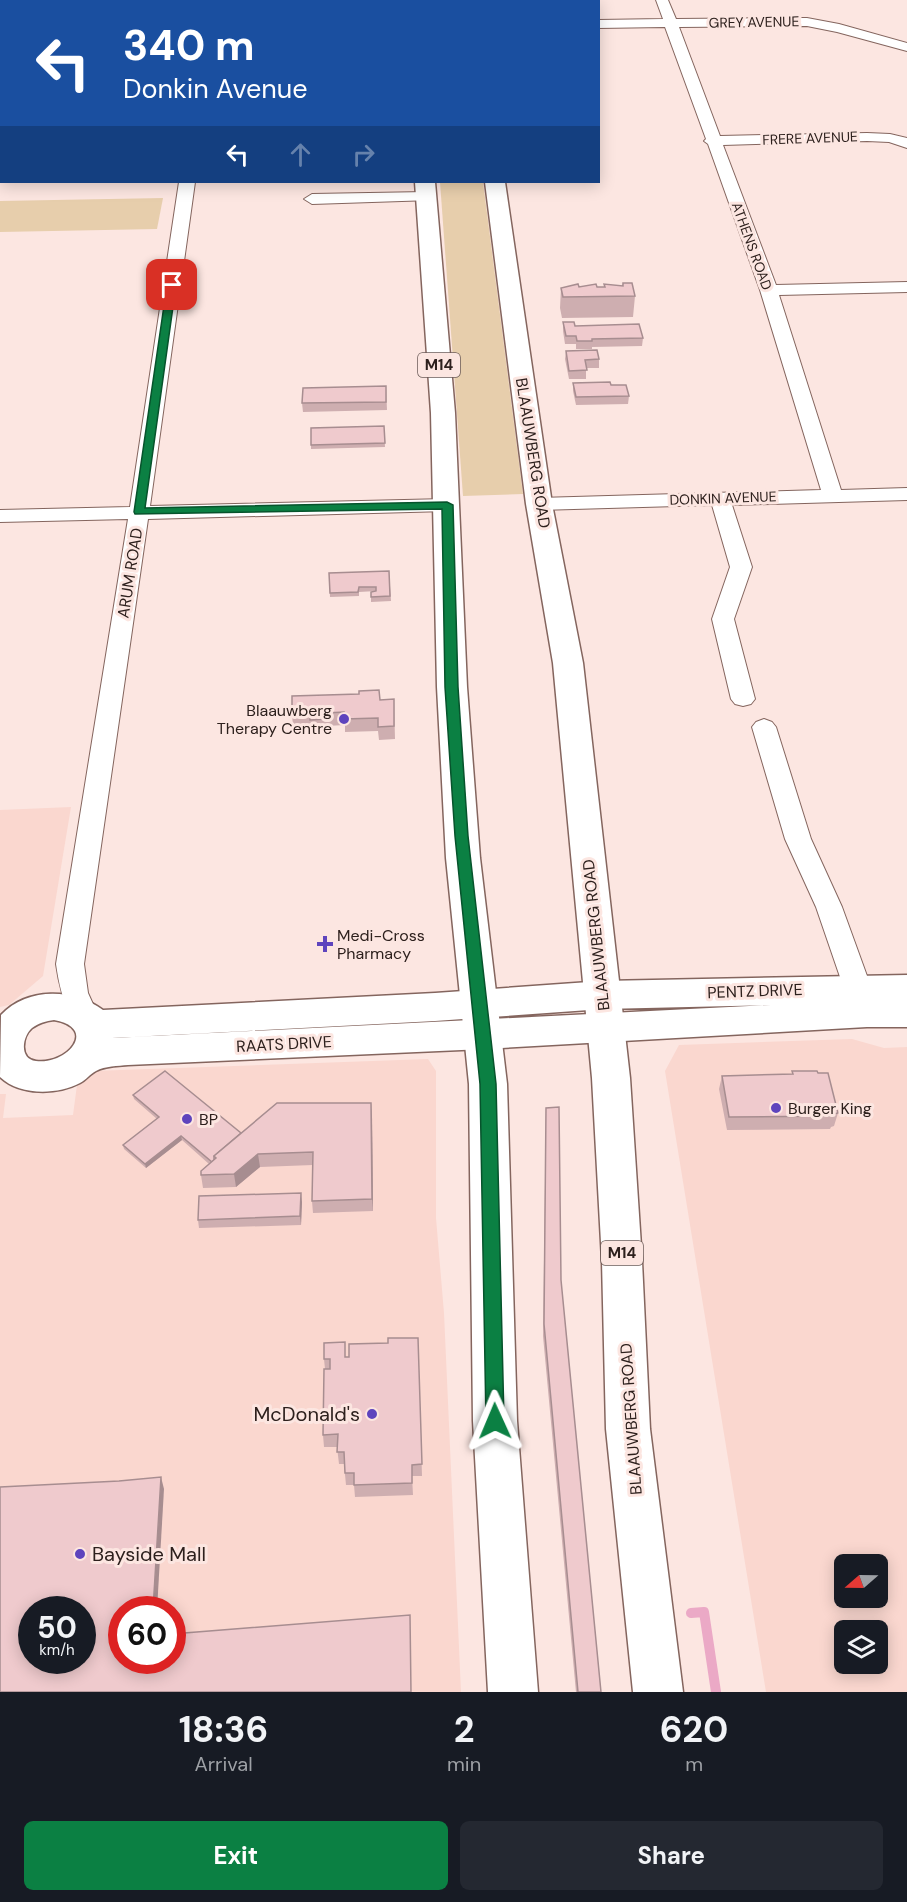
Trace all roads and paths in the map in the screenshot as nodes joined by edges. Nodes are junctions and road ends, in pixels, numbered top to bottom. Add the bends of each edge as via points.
1 (662, 0) edge
2 (670, 23) junction
3 (600, 24) edge
4 (907, 47) edge
5 (712, 141) junction
6 (907, 143) edge
7 (187, 183) edge
8 (495, 183) edge
9 (425, 189) edge
10 (312, 199) dead end
11 (907, 287) edge
12 (769, 290) junction
13 (907, 494) edge
14 (833, 495) junction
15 (720, 498) junction
16 (539, 504) junction
17 (447, 505) junction
18 (139, 512) junction
19 (0, 516) edge
20 (742, 699) dead end
21 (764, 727) dead end
22 (70, 964) junction
23 (907, 988) edge
24 (862, 1000) junction
25 (604, 1012) junction
26 (907, 1013) edge
27 (17, 1019) edge
28 (88, 1019) junction
29 (482, 1020) junction
30 (3, 1060) edge
31 (85, 1060) junction
32 (513, 1692) edge
33 (658, 1692) edge

1 - 2 street, ATHENS ROAD
2 - 3 street, GREY AVENUE
2 - 4 street, GREY AVENUE via 807,22
2 - 5 street, ATHENS ROAD
5 - 6 street, FRERE AVENUE via 867,137
5 - 12 street, ATHENS ROAD
7 - 18 street, ARUM ROAD
8 - 16 main road, BLAAUWBERG ROAD / M14
9 - 10 street
9 - 17 main road, M14
11 - 12 street
12 - 14 street, ATHENS ROAD
13 - 14 street, DONKIN AVENUE
14 - 15 street, DONKIN AVENUE
15 - 16 street, DONKIN AVENUE
15 - 20 street via 741,567 723,619
16 - 25 main road, BLAAUWBERG ROAD / M14 via 568,663
17 - 18 street
17 - 29 main road, M14 via 452,687 463,858
18 - 19 street
18 - 22 street, ARUM ROAD
21 - 24 street via 798,839 829,907
22 - 27 street, ARUM ROAD via 53,992
22 - 28 street, ARUM ROAD via 74,993
23 - 24 main road, PENTZ DRIVE
24 - 25 main road, PENTZ DRIVE
24 - 26 main road, PENTZ DRIVE
25 - 29 main road, PENTZ DRIVE
25 - 33 main road, BLAAUWBERG ROAD / M14 via 622,1261 628,1429
27 - 28 main road via 62,1006
27 - 30 main road via 4,1038
28 - 29 main road, RAATS DRIVE
28 - 31 main road via 96,1030 94,1046
29 - 31 main road, RAATS DRIVE via 107,1053
29 - 32 main road, M14 via 488,1084 495,1421
30 - 31 main road via 17,1071 41,1078 67,1072

